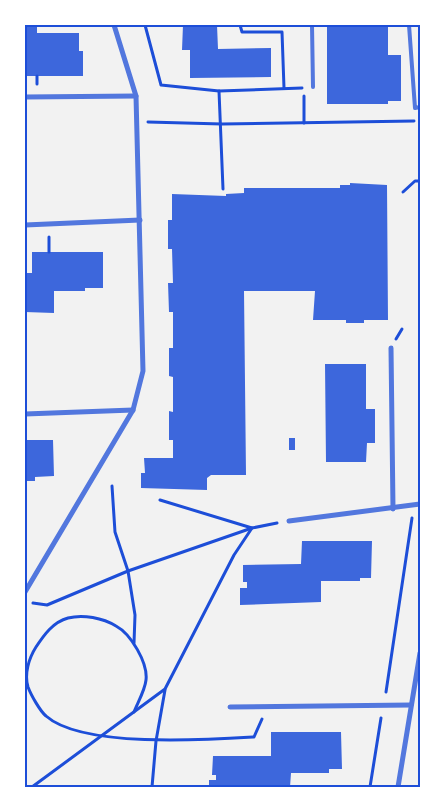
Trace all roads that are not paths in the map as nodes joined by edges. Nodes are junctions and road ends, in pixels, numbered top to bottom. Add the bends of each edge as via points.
1 (114, 25) edge
2 (312, 25) edge
3 (409, 25) edge
4 (313, 87) dead end
5 (136, 96) junction
6 (25, 97) edge
7 (420, 107) edge
8 (140, 220) junction
9 (25, 225) edge
10 (391, 348) dead end
11 (133, 410) junction
12 (25, 414) edge
13 (417, 504) edge
14 (393, 508) junction
15 (289, 521) road end
16 (25, 592) edge
17 (420, 653) edge
18 (418, 677) edge
19 (411, 705) junction
20 (230, 707) dead end
21 (398, 787) edge

1 - 5 street
2 - 4 lane
3 - 7 lane via 416,108
5 - 6 street
5 - 8 street
8 - 9 street
8 - 11 street via 143,371
10 - 14 street
11 - 12 street
11 - 16 street
13 - 14 street
14 - 15 street
17 - 18 street
18 - 19 street
19 - 20 street
19 - 21 street

